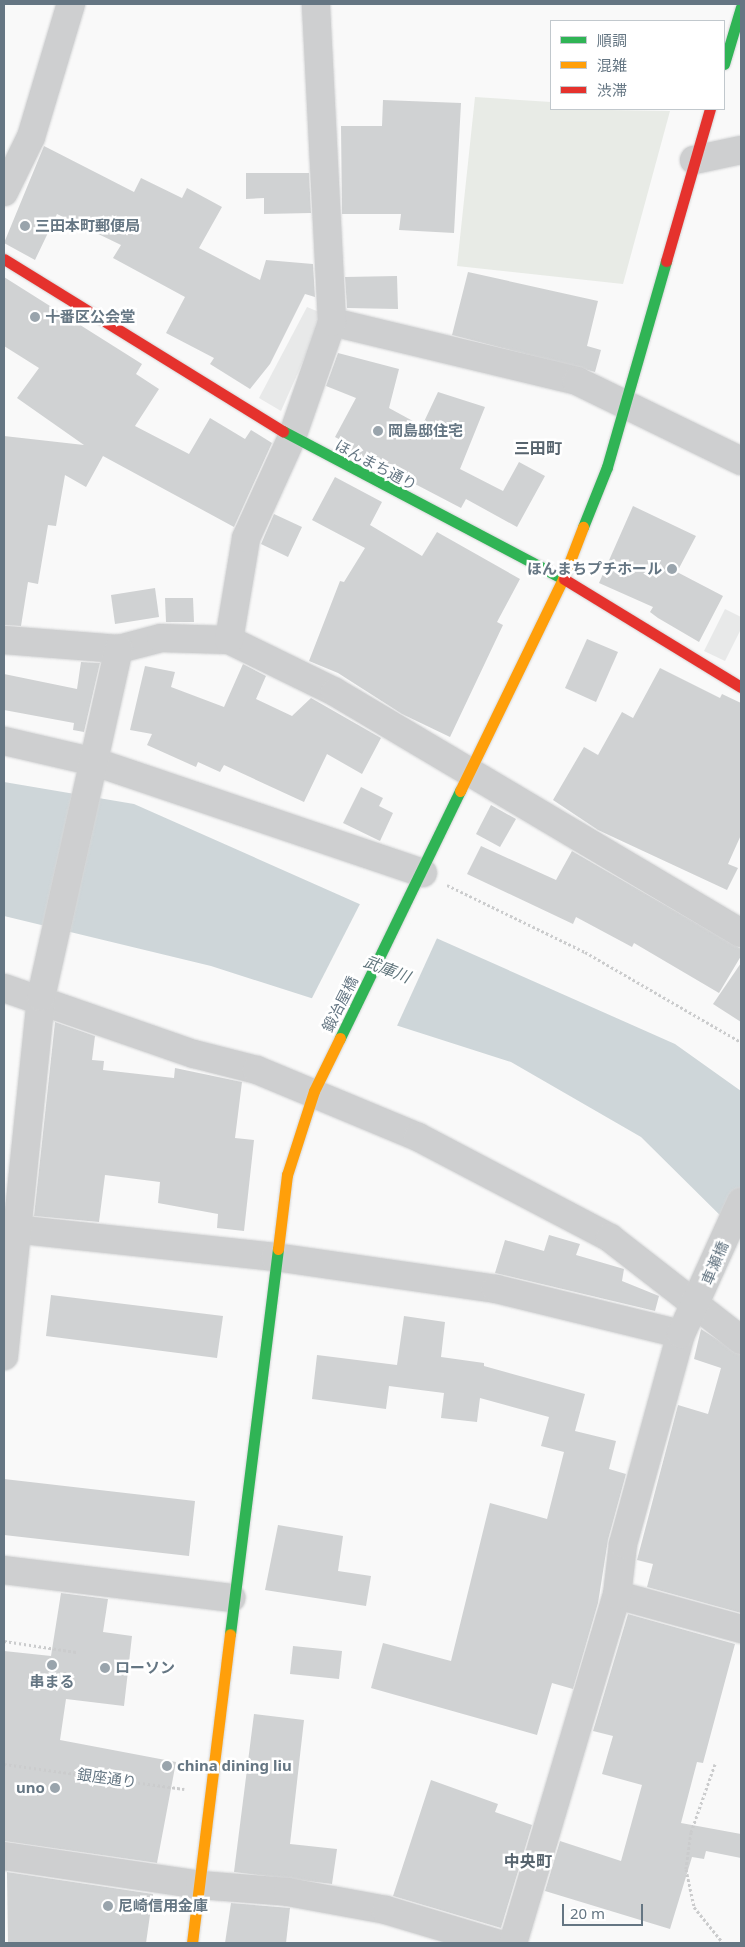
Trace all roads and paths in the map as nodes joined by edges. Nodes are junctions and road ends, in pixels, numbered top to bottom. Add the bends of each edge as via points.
1 (71, 4) edge
2 (316, 4) edge
3 (741, 7) edge
4 (725, 61) edge
5 (710, 110) edge
6 (741, 150) edge
7 (694, 160) junction
8 (4, 192) edge
9 (4, 259) edge
10 (332, 322) junction
11 (626, 402) junction
12 (292, 437) junction
13 (741, 461) edge
14 (563, 579) junction
15 (4, 640) edge
16 (229, 640) junction
17 (119, 649) junction
18 (741, 687) edge
19 (4, 741) edge
20 (94, 767) junction
21 (471, 772) junction
22 (419, 880) junction
23 (741, 933) edge
24 (4, 988) edge
25 (42, 991) junction
26 (741, 1042) edge
27 (316, 1086) junction
28 (741, 1202) edge
29 (11, 1229) edge
30 (274, 1257) junction
31 (699, 1299) junction
32 (681, 1334) junction
33 (741, 1340) edge
34 (4, 1356) edge
35 (4, 1570) edge
36 (617, 1595) junction
37 (231, 1598) junction
38 (741, 1629) edge
39 (4, 1641) edge
40 (76, 1652) dead end
41 (4, 1764) edge
42 (715, 1764) dead end
43 (210, 1792) junction
44 (4, 1856) edge
45 (200, 1884) junction
46 (192, 1943) edge
47 (496, 1943) edge
48 (513, 1943) edge
49 (723, 1943) edge

1 - 8 street via 31,137
2 - 10 street
3 - 4 street
5 - 7 street, 鍛冶屋橋
6 - 7 street
7 - 11 street, 鍛冶屋橋
9 - 12 street, ほんまち通り
10 - 11 street via 576,381
10 - 12 street
11 - 13 street
11 - 14 street, 鍛冶屋橋
12 - 14 street, ほんまち通り
12 - 16 street via 246,538
14 - 18 street, ほんまち通り
14 - 21 street, 鍛冶屋橋
15 - 17 street
16 - 17 street via 161,638
16 - 21 street via 288,665
17 - 20 street
19 - 20 street
20 - 22 street
20 - 25 street
21 - 22 street, 鍛冶屋橋
21 - 23 street
22 - 26 path via 585,952
22 - 27 street, 鍛冶屋橋
24 - 25 street
25 - 27 street via 194,1054
25 - 29 street
27 - 30 street, 鍛冶屋橋 via 286,1175
27 - 31 street via 610,1238
28 - 31 street, 車瀬橋
29 - 30 street
29 - 34 street
30 - 32 street via 496,1289
30 - 37 street, 鍛冶屋橋
31 - 32 street, 車瀬橋
31 - 33 street
32 - 36 street, 車瀬橋 via 624,1544
35 - 37 street
36 - 38 street
36 - 48 street, 車瀬橋
37 - 43 street, 鍛冶屋橋
39 - 40 path
41 - 43 path, 銀座通り
42 - 49 path via 691,1832 686,1869 694,1907
43 - 45 street, 鍛冶屋橋
44 - 45 street
45 - 46 street, 鍛冶屋橋
45 - 47 street via 288,1892 386,1910

